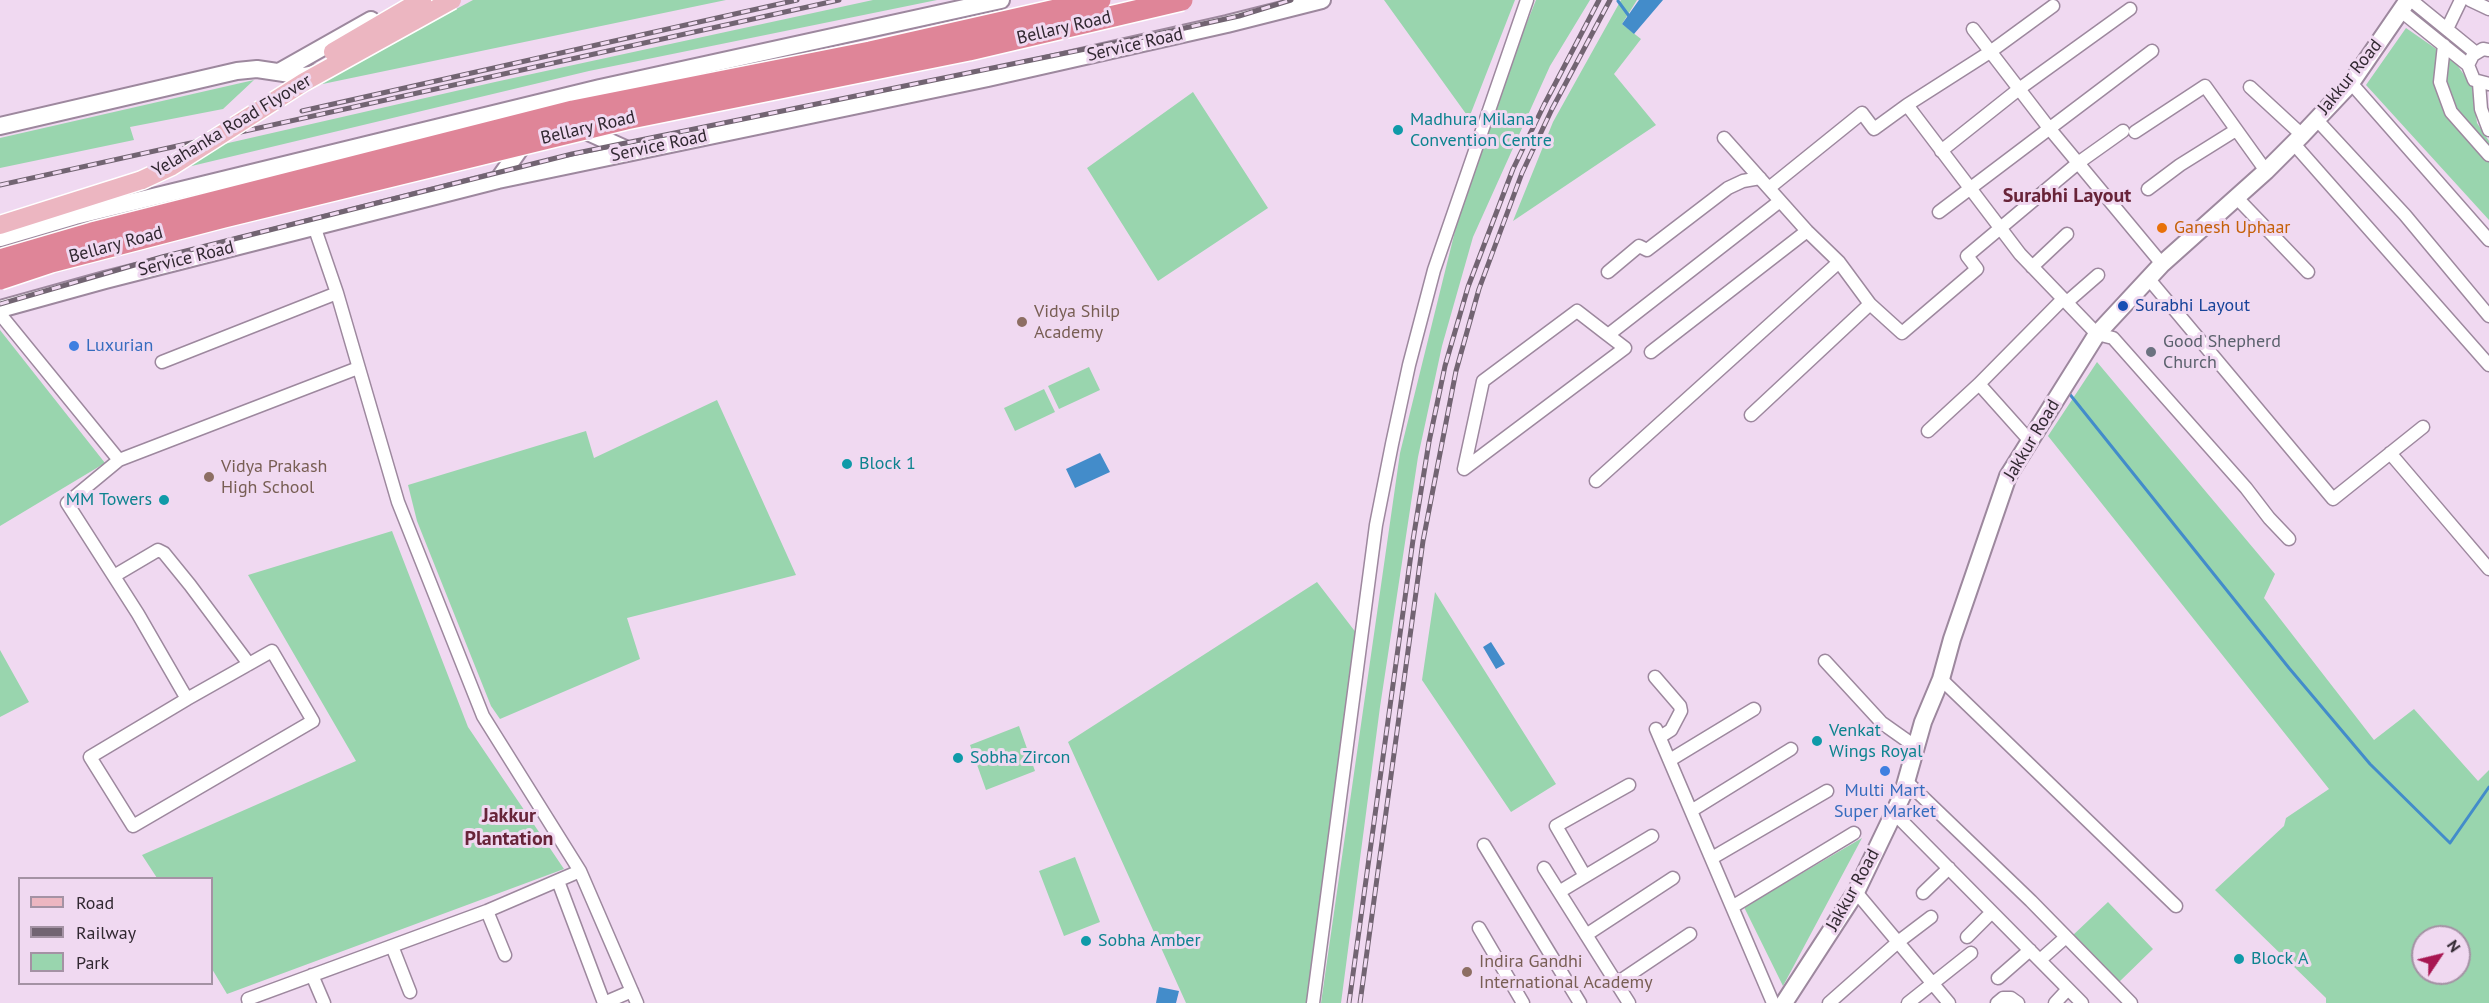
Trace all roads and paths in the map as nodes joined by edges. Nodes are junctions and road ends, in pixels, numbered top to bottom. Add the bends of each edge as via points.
1 (405, 0) edge
2 (422, 0) edge
3 (452, 0) edge
4 (461, 0) edge
5 (1001, 0) edge
6 (1100, 0) edge
7 (1182, 0) edge
8 (1322, 0) edge
9 (1527, 0) edge
10 (2461, 0) edge
11 (2470, 0) edge
12 (2406, 4) edge
13 (2053, 6) dead end
14 (2130, 9) dead end
15 (2489, 9) edge
16 (1973, 29) dead end
17 (2447, 29) junction
18 (2444, 45) junction
19 (2489, 50) edge
20 (2152, 51) dead end
21 (1990, 52) junction
22 (2476, 52) junction
23 (2468, 65) junction
24 (279, 72) junction
25 (2351, 83) junction
26 (2484, 83) edge
27 (2250, 87) dead end
28 (600, 88) junction
29 (2019, 89) junction
30 (1907, 105) junction
31 (482, 118) junction
32 (2317, 120) junction
33 (0, 126) edge
34 (2049, 129) junction
35 (2236, 130) junction
36 (2489, 130) edge
37 (1724, 138) dead end
38 (2298, 139) junction
39 (630, 151) junction
40 (1941, 151) junction
41 (2489, 155) edge
42 (2078, 163) junction
43 (2266, 171) junction
44 (141, 175) junction
45 (1760, 178) junction
46 (498, 180) junction
47 (1769, 188) junction
48 (1970, 189) junction
49 (2148, 189) dead end
50 (2237, 198) junction
51 (1780, 201) junction
52 (1939, 212) dead end
53 (0, 214) edge
54 (0, 225) edge
55 (314, 225) junction
56 (2000, 228) junction
57 (1807, 231) junction
58 (2067, 234) dead end
59 (0, 238) edge
60 (2489, 240) edge
61 (0, 260) edge
62 (1839, 262) junction
63 (2162, 264) junction
64 (2032, 267) junction
65 (1608, 272) dead end
66 (2308, 272) dead end
67 (2098, 275) dead end
68 (2148, 278) junction
69 (0, 279) edge
70 (337, 293) junction
71 (2065, 301) junction
72 (1870, 304) junction
73 (0, 309) edge
74 (0, 314) edge
75 (2489, 316) edge
76 (2097, 334) junction
77 (1608, 335) junction
78 (1652, 352) dead end
79 (162, 362) dead end
80 (2489, 365) edge
81 (358, 368) junction
82 (1979, 384) junction
83 (1750, 416) dead end
84 (2423, 427) dead end
85 (1929, 431) dead end
86 (2030, 441) junction
87 (2390, 453) junction
88 (118, 460) junction
89 (1596, 482) dead end
90 (2289, 539) dead end
91 (2489, 569) edge
92 (114, 576) junction
93 (1825, 661) dead end
94 (249, 664) junction
95 (1655, 676) dead end
96 (1941, 679) junction
97 (187, 699) junction
98 (1754, 709) dead end
99 (1916, 747) junction
100 (1791, 749) dead end
101 (1670, 760) junction
102 (1906, 782) junction
103 (1629, 785) dead end
104 (1827, 792) dead end
105 (1691, 811) junction
106 (1893, 812) junction
107 (1854, 832) dead end
108 (1652, 836) dead end
109 (1484, 845) dead end
110 (1712, 858) junction
111 (1544, 868) dead end
112 (1949, 868) junction
113 (580, 871) junction
114 (1585, 876) junction
115 (1673, 878) dead end
116 (558, 881) junction
117 (1559, 892) junction
118 (1856, 892) junction
119 (1923, 893) dead end
120 (2176, 906) dead end
121 (1732, 907) junction
122 (487, 911) junction
123 (1992, 912) junction
124 (1931, 917) dead end
125 (1479, 928) dead end
126 (1690, 934) dead end
127 (1586, 935) junction
128 (1967, 937) dead end
129 (2066, 937) junction
130 (1898, 942) junction
131 (392, 946) junction
132 (2030, 950) junction
133 (1971, 953) dead end
134 (506, 955) dead end
135 (2040, 960) junction
136 (312, 975) junction
137 (1998, 978) dead end
138 (1932, 983) junction
139 (1617, 984) junction
140 (2068, 989) junction
141 (632, 991) junction
142 (410, 992) dead end
143 (249, 1003) edge
144 (324, 1003) edge
145 (604, 1003) edge
146 (637, 1003) edge
147 (1313, 1003) edge
148 (1523, 1003) edge
149 (1580, 1003) edge
150 (1629, 1003) edge
151 (1773, 1003) edge
152 (1784, 1003) edge
153 (1829, 1003) edge
154 (1908, 1003) edge
155 (1949, 1003) edge
156 (1997, 1003) edge
157 (2018, 1003) edge
158 (2055, 1003) edge
159 (2082, 1003) edge
160 (2131, 1003) edge

1 - 24 main road
2 - 44 main road, Yelahanka Road Flyover, bridge via 297,73
3 - 44 main road, Yelahanka Road Flyover, bridge via 304,82 172,166
4 - 24 main road via 343,68 304,76
5 - 28 main road
6 - 61 highway, Bellary Road, bridge via 870,52 573,111 103,230
7 - 69 highway, Bellary Road, bridge via 969,50 626,119 224,217
8 - 39 main road, Service Road via 1008,74
9 - 147 street via 1434,270 1392,444 1376,525
10 - 17 street
11 - 15 street
12 - 17 street
12 - 18 street
12 - 25 main road, Jakkur Road
13 - 21 street
14 - 29 street
16 - 21 street
17 - 22 street
18 - 23 street
18 - 41 street via 2440,82 2451,112
19 - 22 street
20 - 34 street
21 - 29 street
21 - 30 street
22 - 23 street
23 - 26 street via 2470,76
24 - 33 main road via 237,71
25 - 32 main road, Jakkur Road
25 - 60 street
26 - 36 street via 2481,109
27 - 38 street
28 - 31 main road
28 - 39 main road via 570,105 571,123
29 - 34 street
29 - 40 street
30 - 40 street
30 - 47 street via 1874,129 1862,113
31 - 46 main road via 515,125 521,134 522,146
31 - 59 main road via 75,216
32 - 38 main road, Jakkur Road
32 - 75 street via 2405,215
34 - 42 street
34 - 48 street
35 - 42 street via 2205,86
35 - 43 street
35 - 49 street
37 - 45 street
38 - 43 main road, Jakkur Road
38 - 80 street
39 - 46 main road, Service Road
40 - 48 street
42 - 56 street
42 - 63 street
43 - 50 main road, Jakkur Road
44 - 53 main road, Yelahanka Road Flyover
44 - 54 main road, Yelahanka Road Flyover
45 - 47 street
45 - 65 street via 1728,188 1647,250 1639,246
46 - 55 main road, Service Road
47 - 51 street
48 - 52 street
48 - 56 street
50 - 63 main road, Jakkur Road
50 - 66 street
51 - 57 street
51 - 77 street
55 - 70 street
55 - 73 main road, Service Road
56 - 64 street
56 - 72 street via 1967,256 1977,269 1902,333
57 - 62 street
57 - 78 street
58 - 64 street
62 - 72 street
62 - 89 street
63 - 68 main road, Jakkur Road
64 - 71 street
67 - 71 street
68 - 76 main road, Jakkur Road
68 - 87 street via 2333,499
70 - 79 street
70 - 81 street
71 - 76 street
71 - 82 street
72 - 83 street
74 - 88 street
76 - 86 main road, Jakkur Road
76 - 90 street via 2113,338
77 - 77 street via 1625,348 1464,469 1483,381 1577,311
81 - 88 street
81 - 113 street via 398,502 483,716
82 - 85 street
82 - 86 street
84 - 87 street
86 - 96 main road, Jakkur Road via 2008,476
87 - 91 street
88 - 92 street via 67,503
92 - 94 street via 158,550
92 - 97 street
93 - 99 street via 1882,723
94 - 97 street
94 - 97 street via 272,651 313,721 133,826 90,757
95 - 101 street via 1681,711 1671,730 1658,733
96 - 99 main road, Jakkur Road
96 - 120 street
98 - 101 street
99 - 102 main road, Jakkur Road
100 - 105 street
101 - 105 street
102 - 106 main road, Jakkur Road
102 - 129 street
103 - 114 street via 1556,826
104 - 110 street
105 - 110 street
106 - 112 street
106 - 118 main road, Jakkur Road
107 - 121 street
108 - 114 street
109 - 149 street
110 - 121 street
111 - 117 street
112 - 119 street
112 - 123 street
113 - 116 street
113 - 141 street
114 - 117 street
115 - 127 street
116 - 122 street
116 - 145 street
117 - 127 street
118 - 130 street
118 - 152 main road, Jakkur Road
121 - 151 street
122 - 131 street
122 - 134 street
123 - 128 street
123 - 132 street
124 - 130 street
125 - 148 street
126 - 139 street
127 - 139 street
129 - 135 street
129 - 160 street
130 - 138 street
130 - 153 street
131 - 136 street
131 - 142 street
132 - 135 street
132 - 137 street
133 - 138 street
135 - 140 street
136 - 143 street via 248,999
136 - 144 street
138 - 154 street
138 - 155 street
139 - 150 street
140 - 158 street
140 - 159 street
141 - 145 street
141 - 146 street
156 - 157 street via 2003,998

